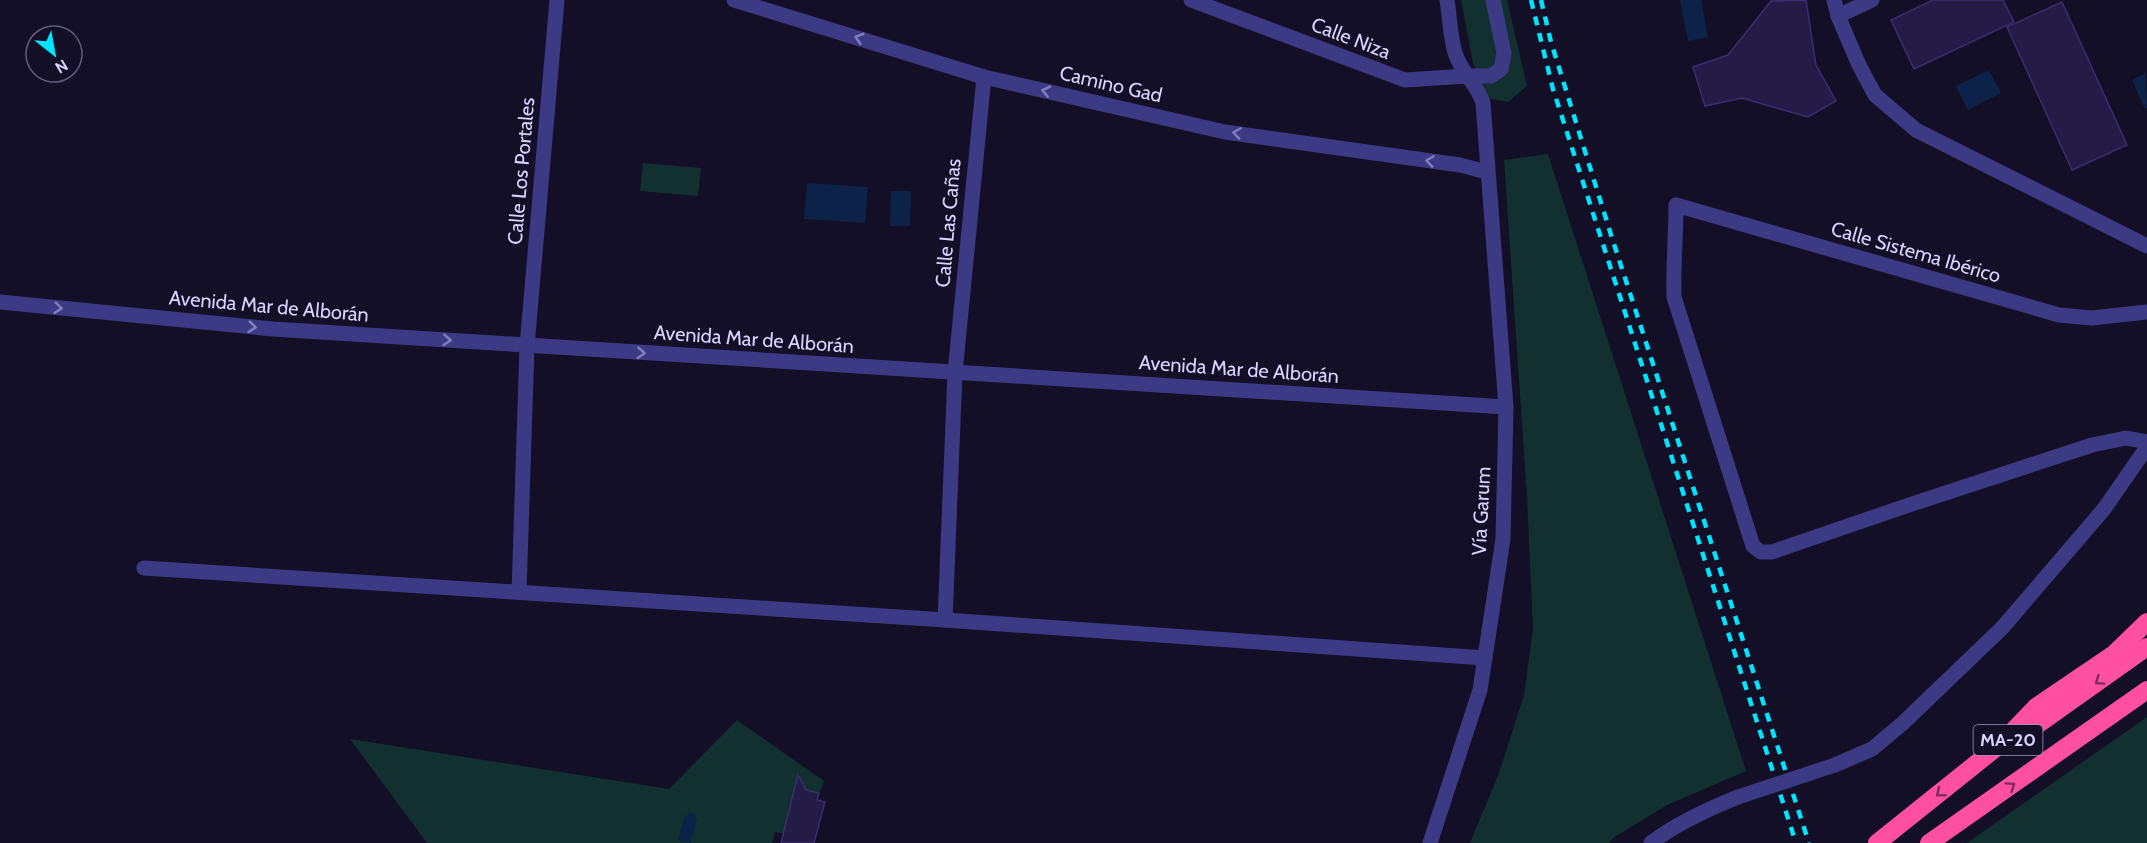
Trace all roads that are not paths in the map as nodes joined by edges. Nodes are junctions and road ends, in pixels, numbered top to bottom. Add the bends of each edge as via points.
1 (557, 0) edge
2 (734, 0) edge
3 (1191, 0) edge
4 (1447, 0) edge
5 (1493, 0) edge
6 (1834, 0) edge
7 (1872, 0) edge
8 (1838, 16) junction
9 (1467, 76) junction
10 (984, 77) junction
11 (1487, 172) junction
12 (2147, 246) edge
13 (0, 302) edge
14 (2147, 312) edge
15 (527, 346) junction
16 (956, 372) junction
17 (1506, 406) junction
18 (2147, 445) edge
19 (144, 568) dead end
20 (519, 592) junction
21 (945, 620) junction
22 (2147, 622) edge
23 (2147, 647) edge
24 (1485, 657) junction
25 (2147, 690) edge
26 (2002, 743) junction
27 (1430, 843) edge
28 (1651, 843) edge
29 (1877, 843) edge
30 (1929, 843) edge

1 - 15 street, Calle Los Portales
10 -> 2 street, Camino Gad
3 - 9 street, Calle Niza via 1405,80
4 - 9 street, Vía Garum via 1456,56
5 - 9 street, Calle Niza via 1504,53 1500,69 1491,76
6 - 8 street
7 - 8 street
8 - 12 street via 1875,95 1916,130
9 - 11 street, Vía Garum via 1478,88 1483,103
11 -> 10 street, Camino Gad via 1225,132
10 - 16 street, Calle Las Cañas
11 - 17 street, Vía Garum
13 -> 15 street, Avenida Mar de Alborán via 273,329
14 - 18 street, Calle Sistema Ibérico via 2092,318 2058,315 1676,205 1674,297 1753,546 1761,552 1772,552 2092,445 2126,438
15 -> 16 street, Avenida Mar de Alborán
15 - 20 street, Calle Los Portales
16 - 17 street, Avenida Mar de Alborán
16 - 21 street, Calle Las Cañas
17 - 24 street, Vía Garum via 1503,539
18 - 28 street, bridge via 2104,509 2002,628 1872,749 1738,797
19 - 20 street
20 - 21 street
21 - 24 street
22 - 26 highway via 2114,654 2036,707
23 -> 26 highway, MA-20 via 2040,723
24 - 27 street, Vía Garum via 1480,690
30 -> 25 highway, MA-20
26 -> 29 highway, MA-20

